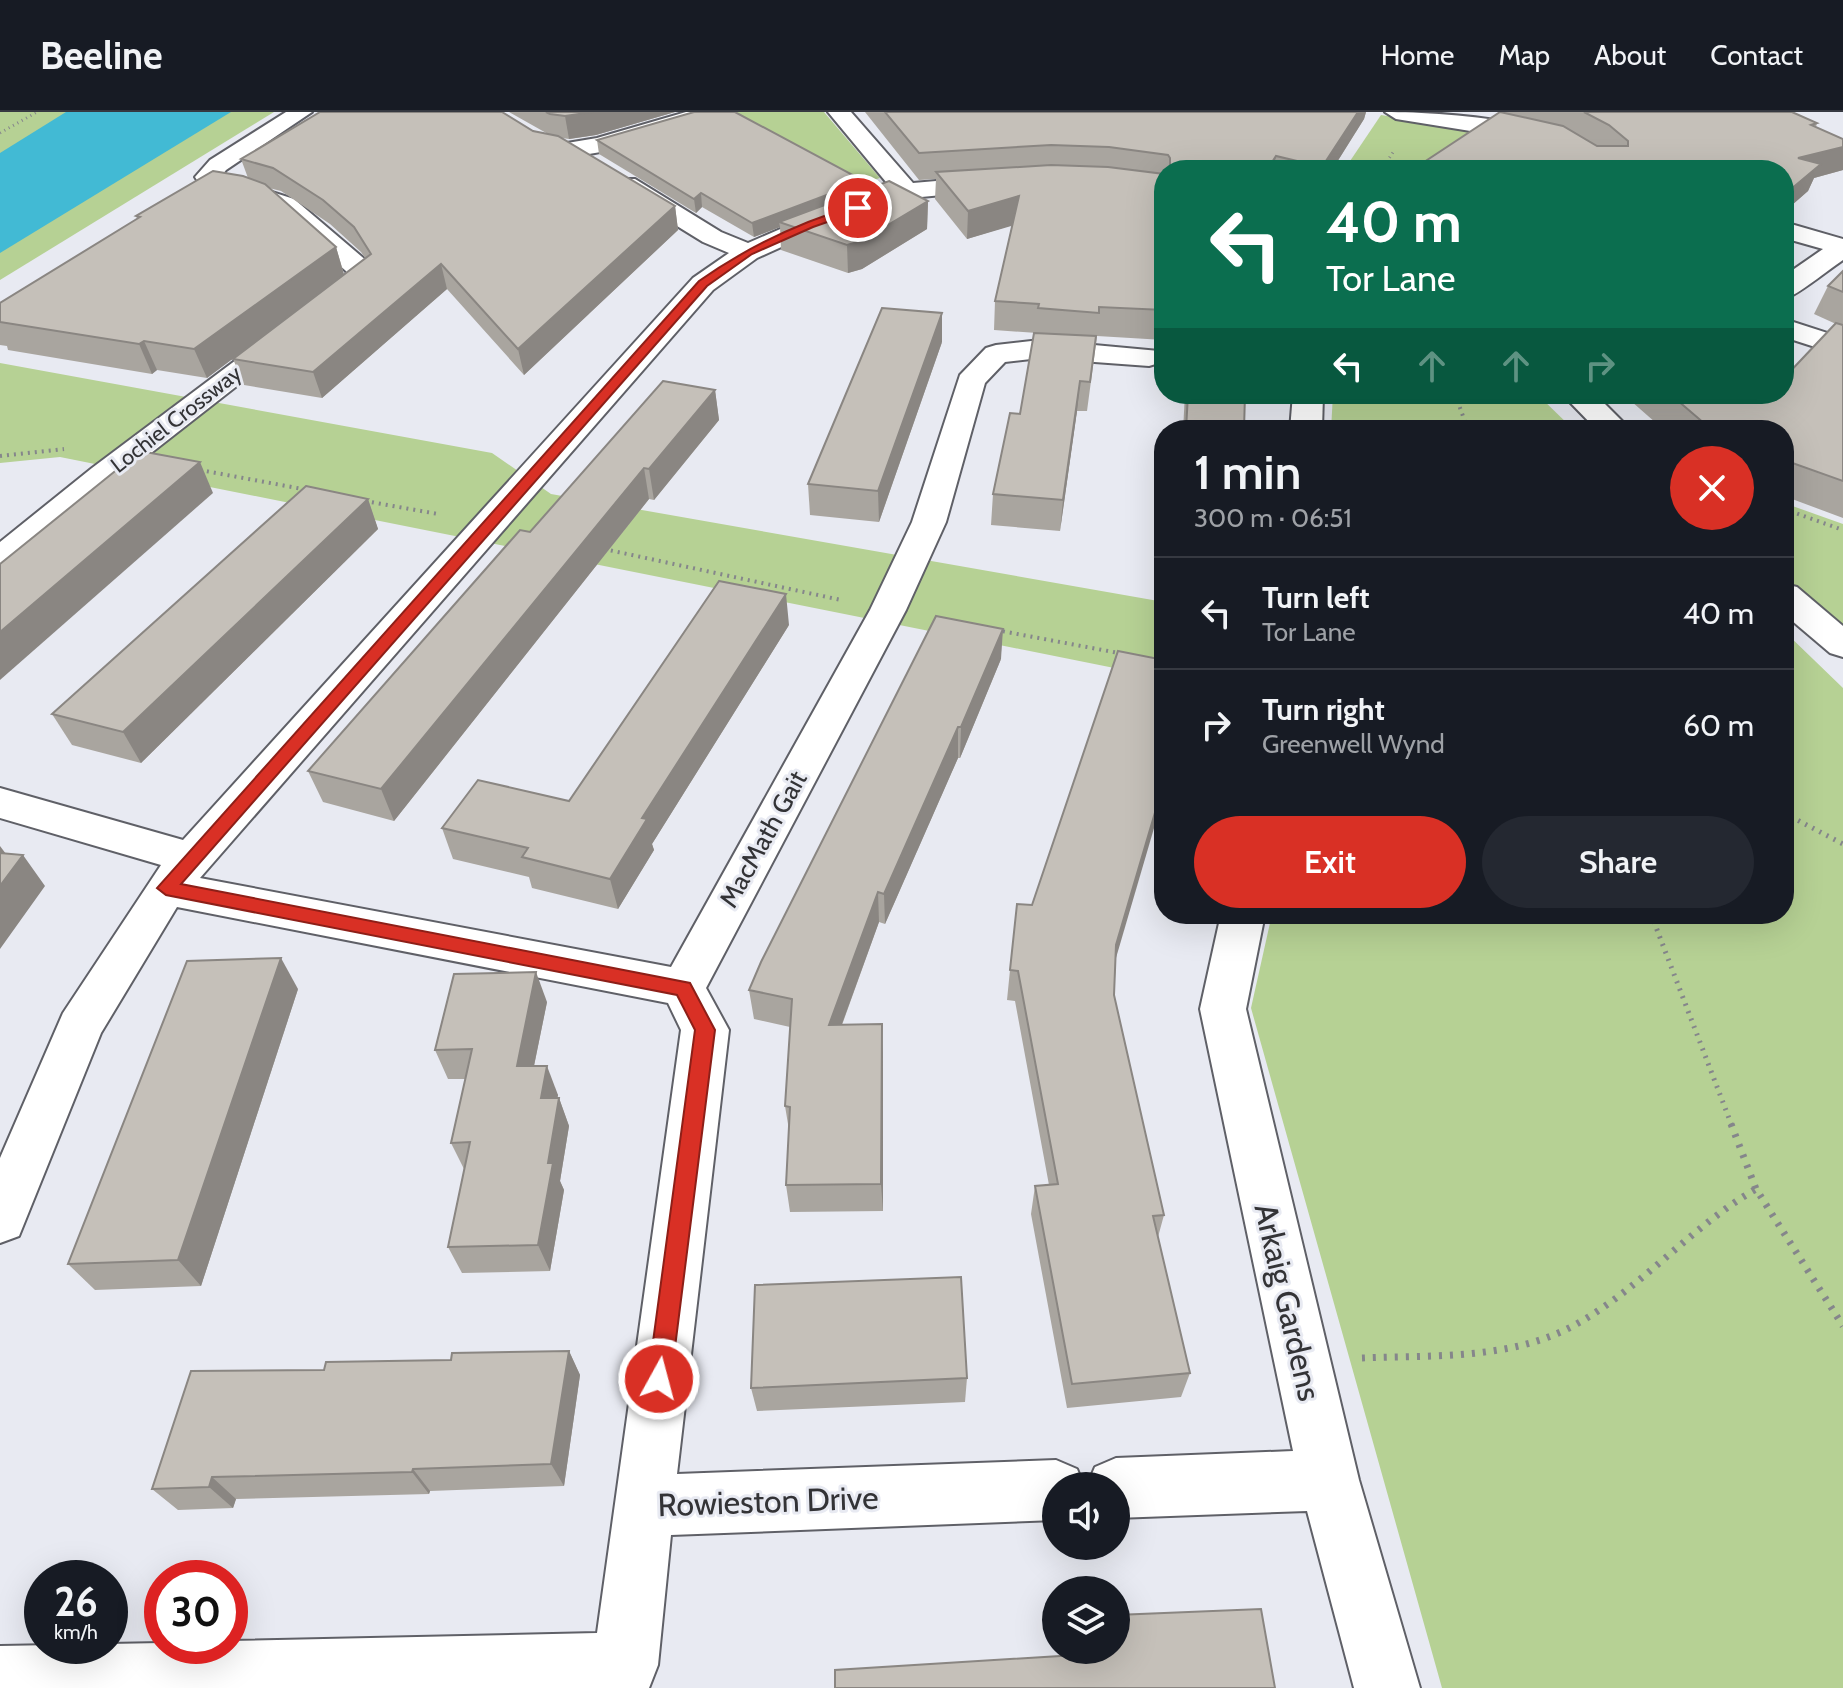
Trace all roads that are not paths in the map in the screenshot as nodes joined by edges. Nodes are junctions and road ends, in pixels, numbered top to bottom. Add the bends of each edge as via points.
1 (301, 112) edge
2 (710, 112) edge
3 (839, 112) edge
4 (1396, 112) edge
5 (1589, 160) edge
6 (1023, 183) edge
7 (213, 186) junction
8 (907, 191) junction
9 (186, 202) edge
10 (1794, 233) edge
11 (1843, 248) edge
12 (748, 252) junction
13 (1794, 282) edge
14 (1794, 331) edge
15 (1843, 347) edge
16 (1149, 357) dead end
17 (1588, 404) edge
18 (1604, 420) edge
19 (0, 559) edge
20 (1794, 603) edge
21 (1843, 645) edge
22 (0, 803) edge
23 (179, 873) junction
24 (1241, 924) edge
25 (683, 988) junction
26 (0, 1219) edge
27 (1329, 1480) junction
28 (1130, 1487) edge
29 (1042, 1491) edge
30 (643, 1506) junction
31 (0, 1679) edge
32 (1387, 1688) edge

1 - 7 street via 218,165 207,177
2 - 12 street via 599,145 558,148 712,237
3 - 8 street
4 - 5 street via 1516,131 1564,144
6 - 8 street
7 - 9 street
7 - 19 street, Lochiel Crossway via 285,204 359,268 362,278
8 - 12 street
10 - 11 street
11 - 13 street
12 - 23 street via 703,284
14 - 15 street
16 - 25 street, MacMath Gait via 1040,349 996,354 971,381 929,522 888,610
17 - 18 street
20 - 21 street
22 - 23 street
23 - 25 street
23 - 26 street via 80,1027
24 - 27 street, Arkaig Gardens via 1223,1009
25 - 30 street via 705,1030
27 - 28 street
27 - 32 street, Arkaig Gardens
29 - 30 street, Rowieston Drive
30 - 31 street, Rowieston Drive via 626,1665

